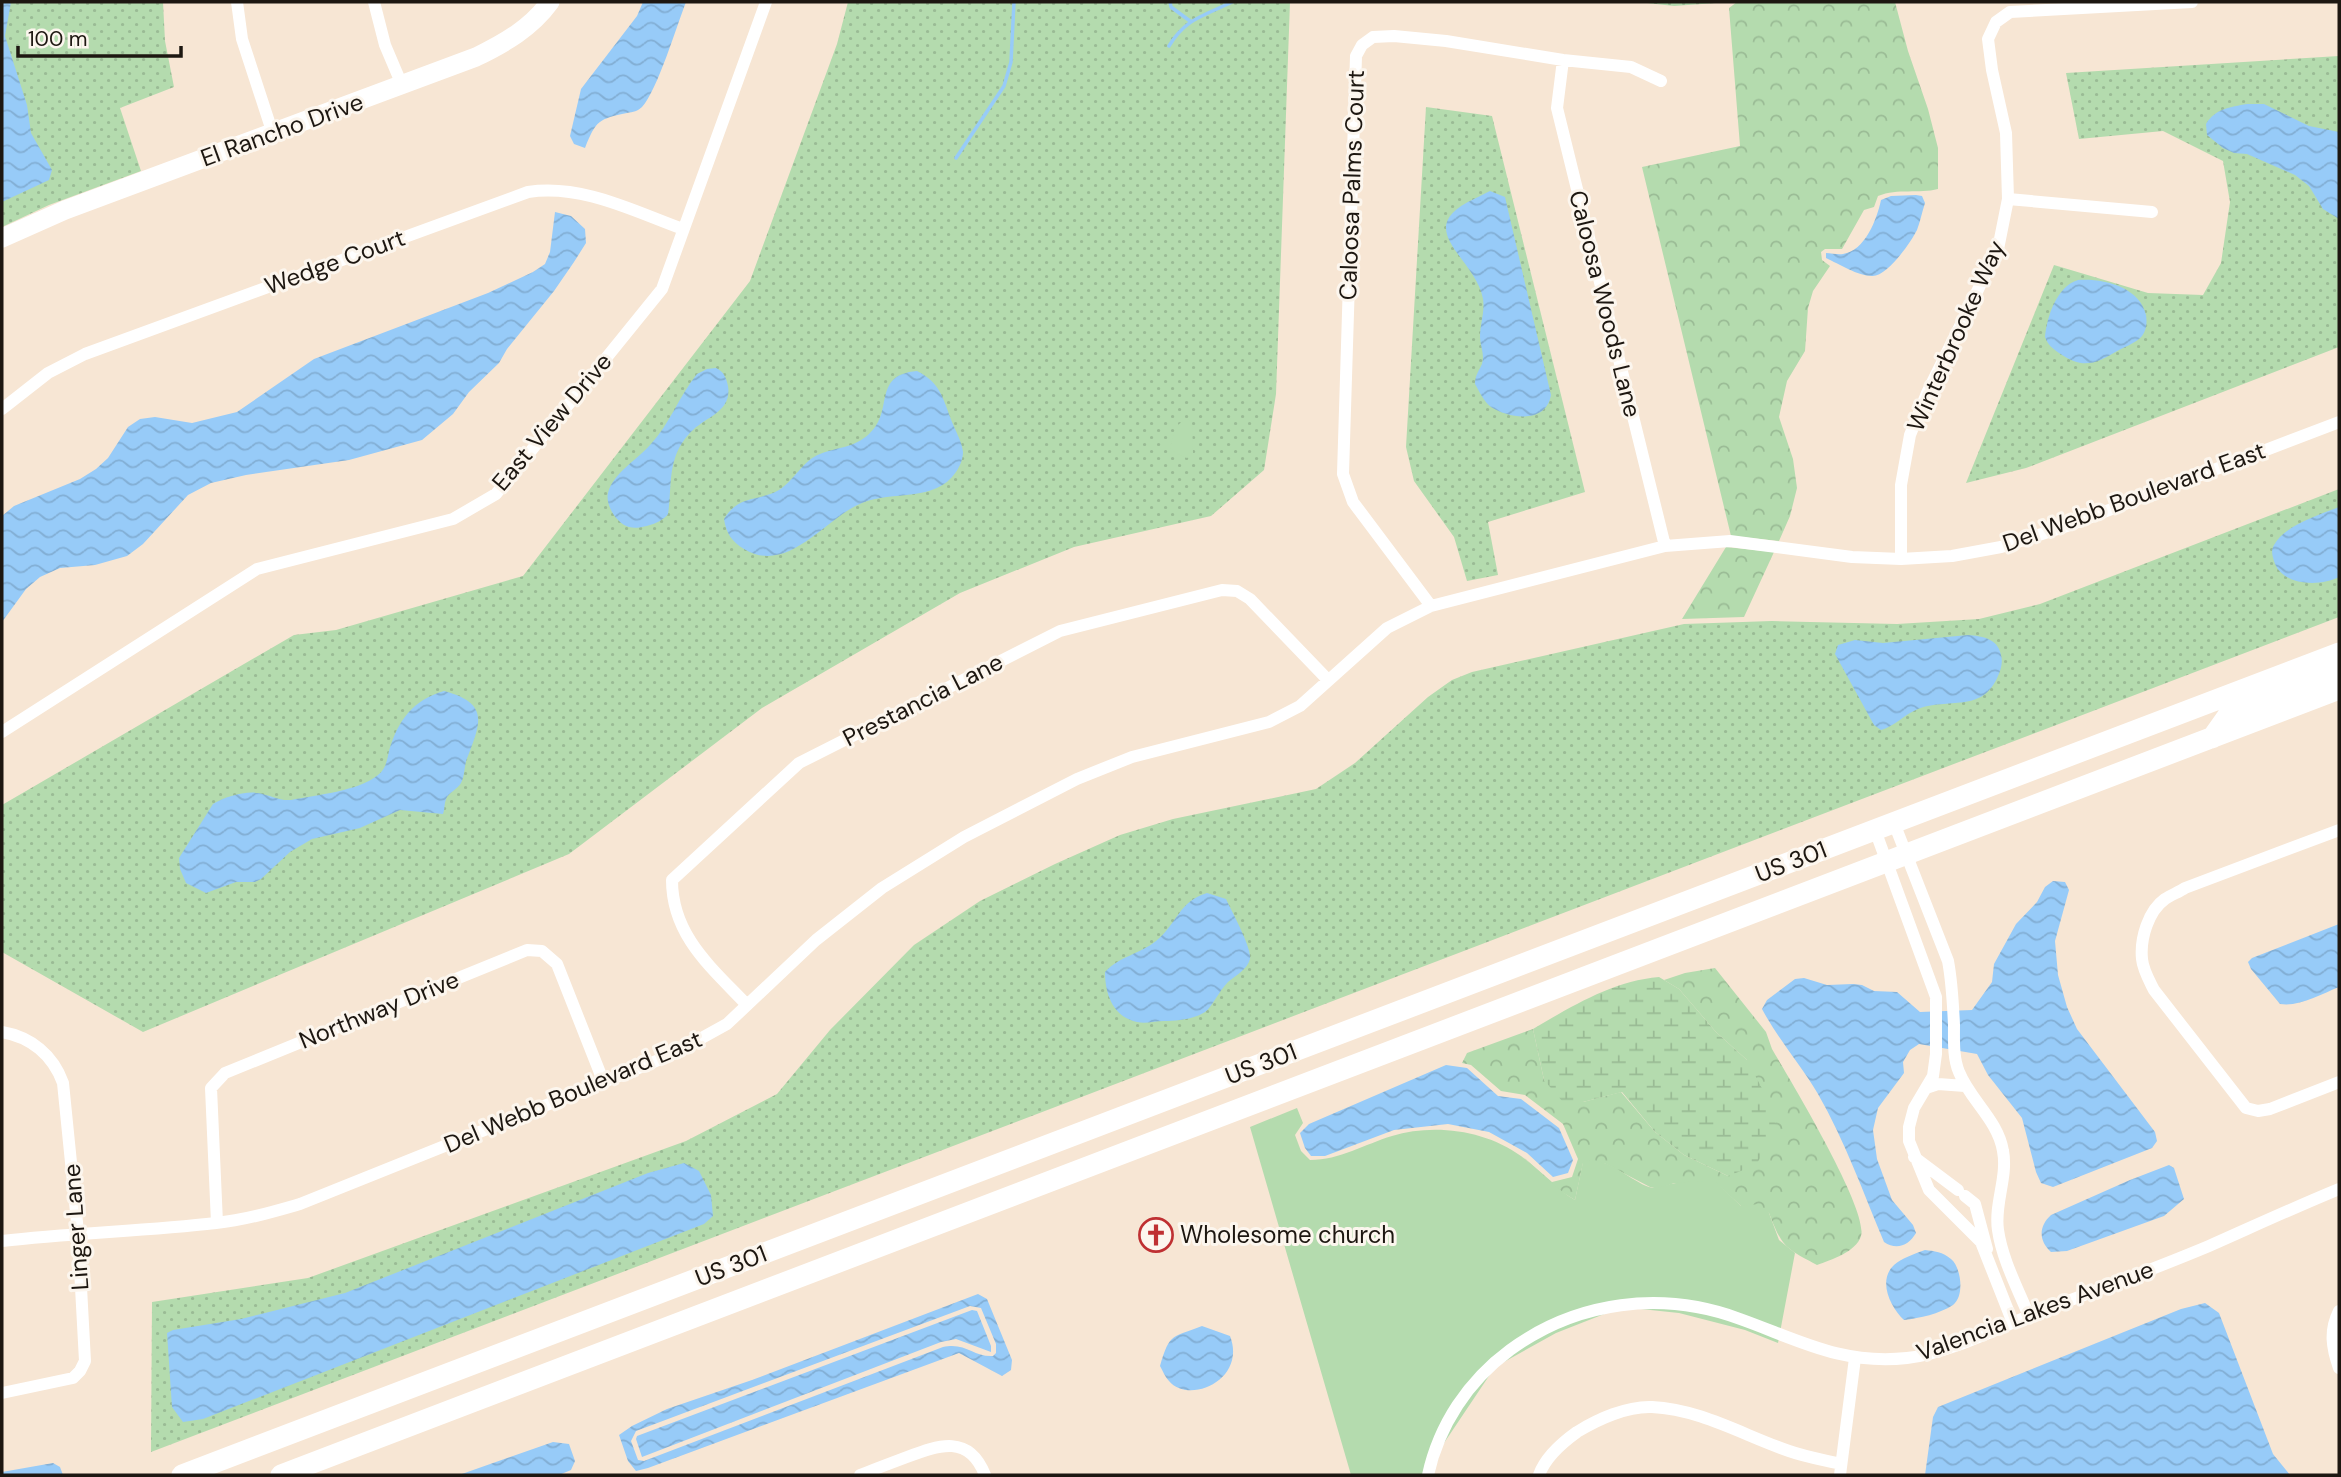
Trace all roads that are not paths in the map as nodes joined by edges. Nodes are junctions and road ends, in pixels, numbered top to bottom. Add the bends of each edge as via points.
1 (237, 2) edge
2 (374, 2) edge
3 (550, 2) edge
4 (766, 2) edge
5 (2192, 2) edge
6 (1563, 60) junction
7 (1661, 81) dead end
8 (402, 85) junction
9 (273, 134) junction
10 (2008, 199) junction
11 (2152, 212) dead end
12 (682, 229) junction
13 (2, 238) edge
14 (2, 409) edge
15 (2339, 422) edge
16 (1665, 546) junction
17 (1901, 559) junction
18 (1431, 606) junction
19 (2339, 653) edge
20 (2339, 672) edge
21 (1328, 680) junction
22 (2339, 690) edge
23 (2, 732) edge
24 (2212, 738) junction
25 (1885, 827) junction
26 (2339, 830) edge
27 (1896, 857) junction
28 (747, 1005) junction
29 (2, 1032) edge
30 (2339, 1082) edge
31 (604, 1083) junction
32 (1965, 1086) junction
33 (1926, 1088) junction
34 (1914, 1156) junction
35 (2339, 1189) edge
36 (217, 1223) junction
37 (78, 1233) junction
38 (2, 1241) edge
39 (1992, 1266) junction
40 (2339, 1311) edge
41 (2029, 1316) junction
42 (2013, 1323) junction
43 (1854, 1358) junction
44 (2339, 1368) edge
45 (2, 1392) edge
46 (356, 1409) junction
47 (368, 1442) junction
48 (1841, 1470) edge
49 (183, 1475) edge
50 (281, 1475) edge
51 (860, 1475) edge
52 (985, 1475) edge
53 (1428, 1475) edge
54 (1539, 1475) edge

1 - 9 street via 245,50
2 - 8 street
3 - 8 street, El Rancho Drive via 510,40
4 - 12 street, East View Drive
5 - 10 street, Winterbrooke Way via 2010,12 1996,22 1988,39 2006,133
6 - 7 street, Caloosa Palms Court via 1631,67
6 - 16 street, Caloosa Woods Lane via 1557,108
6 - 18 street, Caloosa Palms Court via 1394,36 1373,37 1356,56 1343,474 1353,502
8 - 9 street, El Rancho Drive
9 - 13 street, El Rancho Drive via 65,210
10 - 11 street
10 - 17 street, Winterbrooke Way via 1998,249 1910,435 1901,485
12 - 14 street, Wedge Court via 579,192 528,192 85,354 48,373
12 - 23 street, East View Drive via 662,289 496,494 453,519 257,569
15 - 17 street, Del Webb Boulevard East via 2001,547
16 - 17 street, Del Webb Boulevard East via 1730,541
16 - 18 street, Del Webb Boulevard East
18 - 21 street, Del Webb Boulevard East via 1387,628
19 - 25 main road, US 301 / US 301
20 - 24 main road via 2228,714
21 - 28 street, Del Webb Boulevard East via 1300,706 1269,722 1132,757 1077,779 964,837 882,888
21 - 28 street, Prestancia Lane via 1250,599 1237,591 1222,590 1060,631 799,763 672,880 672,898 691,946
22 - 24 main road, US 301
24 - 27 main road, US 301
25 - 27 street
25 - 27 street
25 - 46 main road, US 301 / US 301
26 - 30 street via 2164,900 2144,933 2142,958 2154,990 2246,1108 2270,1109
27 - 32 street via 1948,961 1954,1053
27 - 33 street via 1936,997 1936,1054
27 - 47 main road, US 301
28 - 31 street, Del Webb Boulevard East via 710,1035
29 - 37 street, Linger Lane via 38,1047 60,1076
31 - 36 street, Del Webb Boulevard East via 300,1204
31 - 36 street, Northway Drive via 557,964 542,951 527,950 225,1073 211,1088
32 - 33 street
32 - 41 street via 1994,1125 2003,1149 1997,1228
33 - 34 street via 1909,1127
34 - 39 street via 1929,1190 1981,1242
34 - 39 street via 1975,1203
35 - 41 street, Valencia Lakes Avenue
36 - 37 street, Del Webb Boulevard East
37 - 38 street, Del Webb Boulevard East
37 - 45 street, Linger Lane via 84,1367 67,1380
39 - 42 street
40 - 44 street via 2332,1340
41 - 42 street, Valencia Lakes Avenue
42 - 43 street, Valencia Lakes Avenue via 1908,1358
43 - 48 street
43 - 53 street, Valencia Lakes Avenue via 1691,1306 1663,1302 1601,1307 1526,1338 1495,1362 1466,1392 1446,1423
46 - 47 main road
46 - 49 main road, US 301 / US 301
47 - 50 main road, US 301
48 - 54 street via 1682,1411 1650,1407 1594,1422 1563,1441
51 - 52 street via 936,1446 951,1445 975,1457

